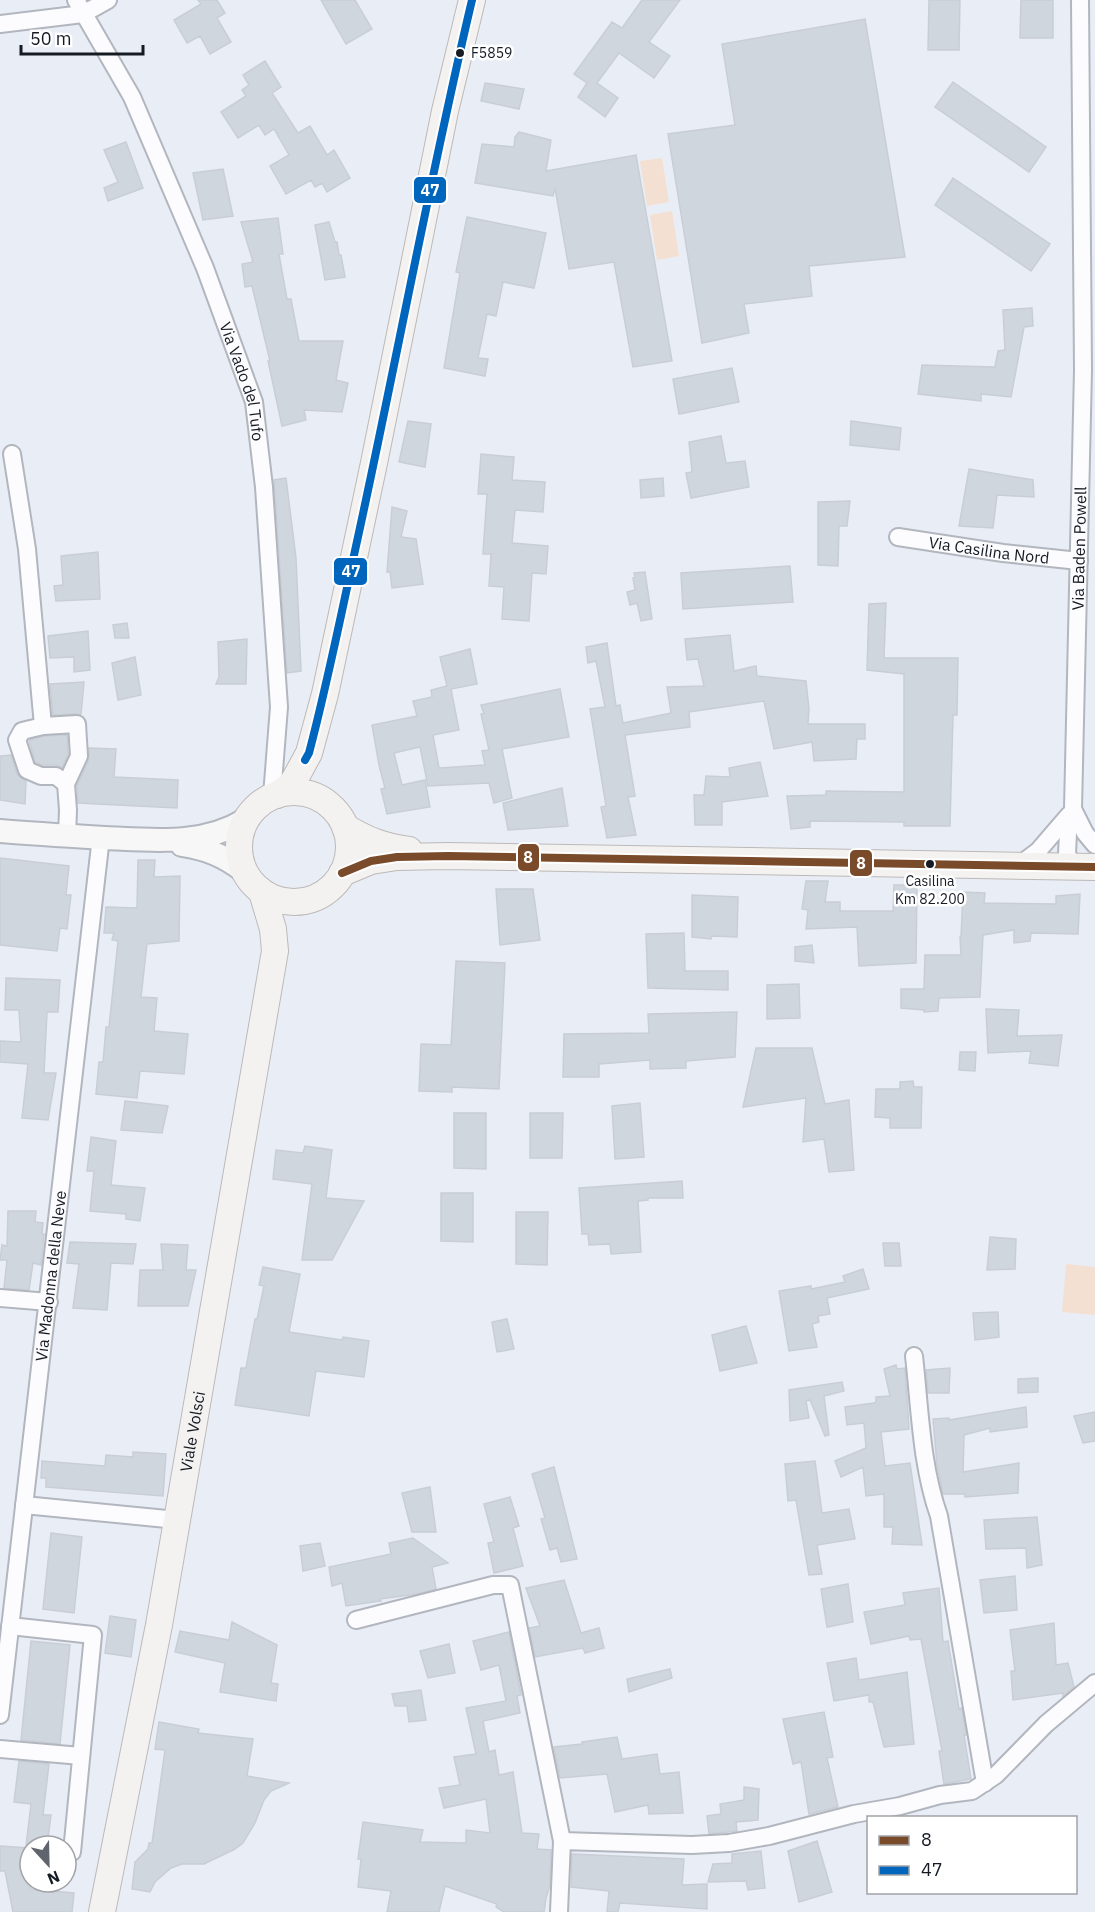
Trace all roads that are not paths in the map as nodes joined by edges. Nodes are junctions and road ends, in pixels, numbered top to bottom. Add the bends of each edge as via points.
1 (108, 0) edge
2 (472, 0) edge
3 (1080, 0) edge
4 (79, 7) edge
5 (0, 24) edge
6 (12, 454) dead end
7 (898, 537) dead end
8 (1079, 561) junction
9 (43, 726) junction
10 (316, 726) junction
11 (66, 784) junction
12 (275, 795) junction
13 (327, 803) junction
14 (1073, 809) junction
15 (245, 820) junction
16 (345, 826) junction
17 (0, 831) edge
18 (67, 836) junction
19 (101, 837) junction
20 (157, 840) junction
21 (1095, 845) edge
22 (448, 856) junction
23 (1018, 866) junction
24 (1084, 867) edge
25 (244, 871) junction
26 (342, 873) junction
27 (262, 892) junction
28 (324, 892) junction
29 (275, 951) junction
30 (0, 1298) edge
31 (49, 1302) junction
32 (914, 1356) dead end
33 (24, 1505) junction
34 (177, 1520) junction
35 (8, 1578) edge
36 (356, 1620) dead end
37 (6, 1634) edge
38 (1095, 1683) edge
39 (2, 1689) edge
40 (0, 1714) edge
41 (0, 1749) edge
42 (81, 1756) junction
43 (985, 1784) junction
44 (74, 1834) edge
45 (562, 1841) junction
46 (102, 1911) edge
47 (559, 1912) edge

1 - 4 street
2 - 10 main road
3 - 8 street, Via Baden Powell via 1083,370
4 - 5 street
4 - 12 street, Via Vado del Tufo via 132,97 206,268 254,402 264,487 279,707
6 - 9 street via 27,549
7 - 8 street, Via Casilina Nord
8 - 14 street, Via Baden Powell
9 - 11 street via 77,724 79,756
9 - 11 street via 22,731 17,740 23,761 27,770 41,776 56,776
10 - 12 main road via 297,777
10 - 13 main road via 317,769
11 - 18 street
12 - 13 main road via 310,794
12 - 15 main road via 257,806
13 - 16 main road
14 - 21 street
14 - 23 street via 1038,851
14 - 24 street, Via Baden Powell
15 - 20 main road via 230,830 206,837
15 - 25 main road via 239,837
16 - 22 main road via 368,840 395,848
16 - 26 main road via 349,842
17 - 18 main road
18 - 19 main road
19 - 20 main road
19 - 31 street, Via Madonna della Neve
20 - 25 main road via 205,849 229,859
22 - 23 main road
22 - 26 main road via 371,861
23 - 24 main road
25 - 27 main road
26 - 28 main road
27 - 28 main road via 273,898 300,902
27 - 29 main road, Viale Volsci
28 - 29 main road, Viale Volsci via 289,927
29 - 34 main road, Viale Volsci
30 - 31 street
31 - 33 street, Via Madonna della Neve
32 - 43 street via 926,1469 939,1516
33 - 34 street
33 - 35 street, Via Madonna della Neve
34 - 46 main road, Viale Volsci
35 - 37 street, Via Madonna della Neve
36 - 45 street via 493,1585 510,1585
37 - 39 street, Via Madonna della Neve
37 - 42 street via 93,1635
38 - 43 street
39 - 40 street, Via Madonna della Neve
41 - 42 street
42 - 44 street
43 - 45 street via 972,1791 729,1843
45 - 47 street

